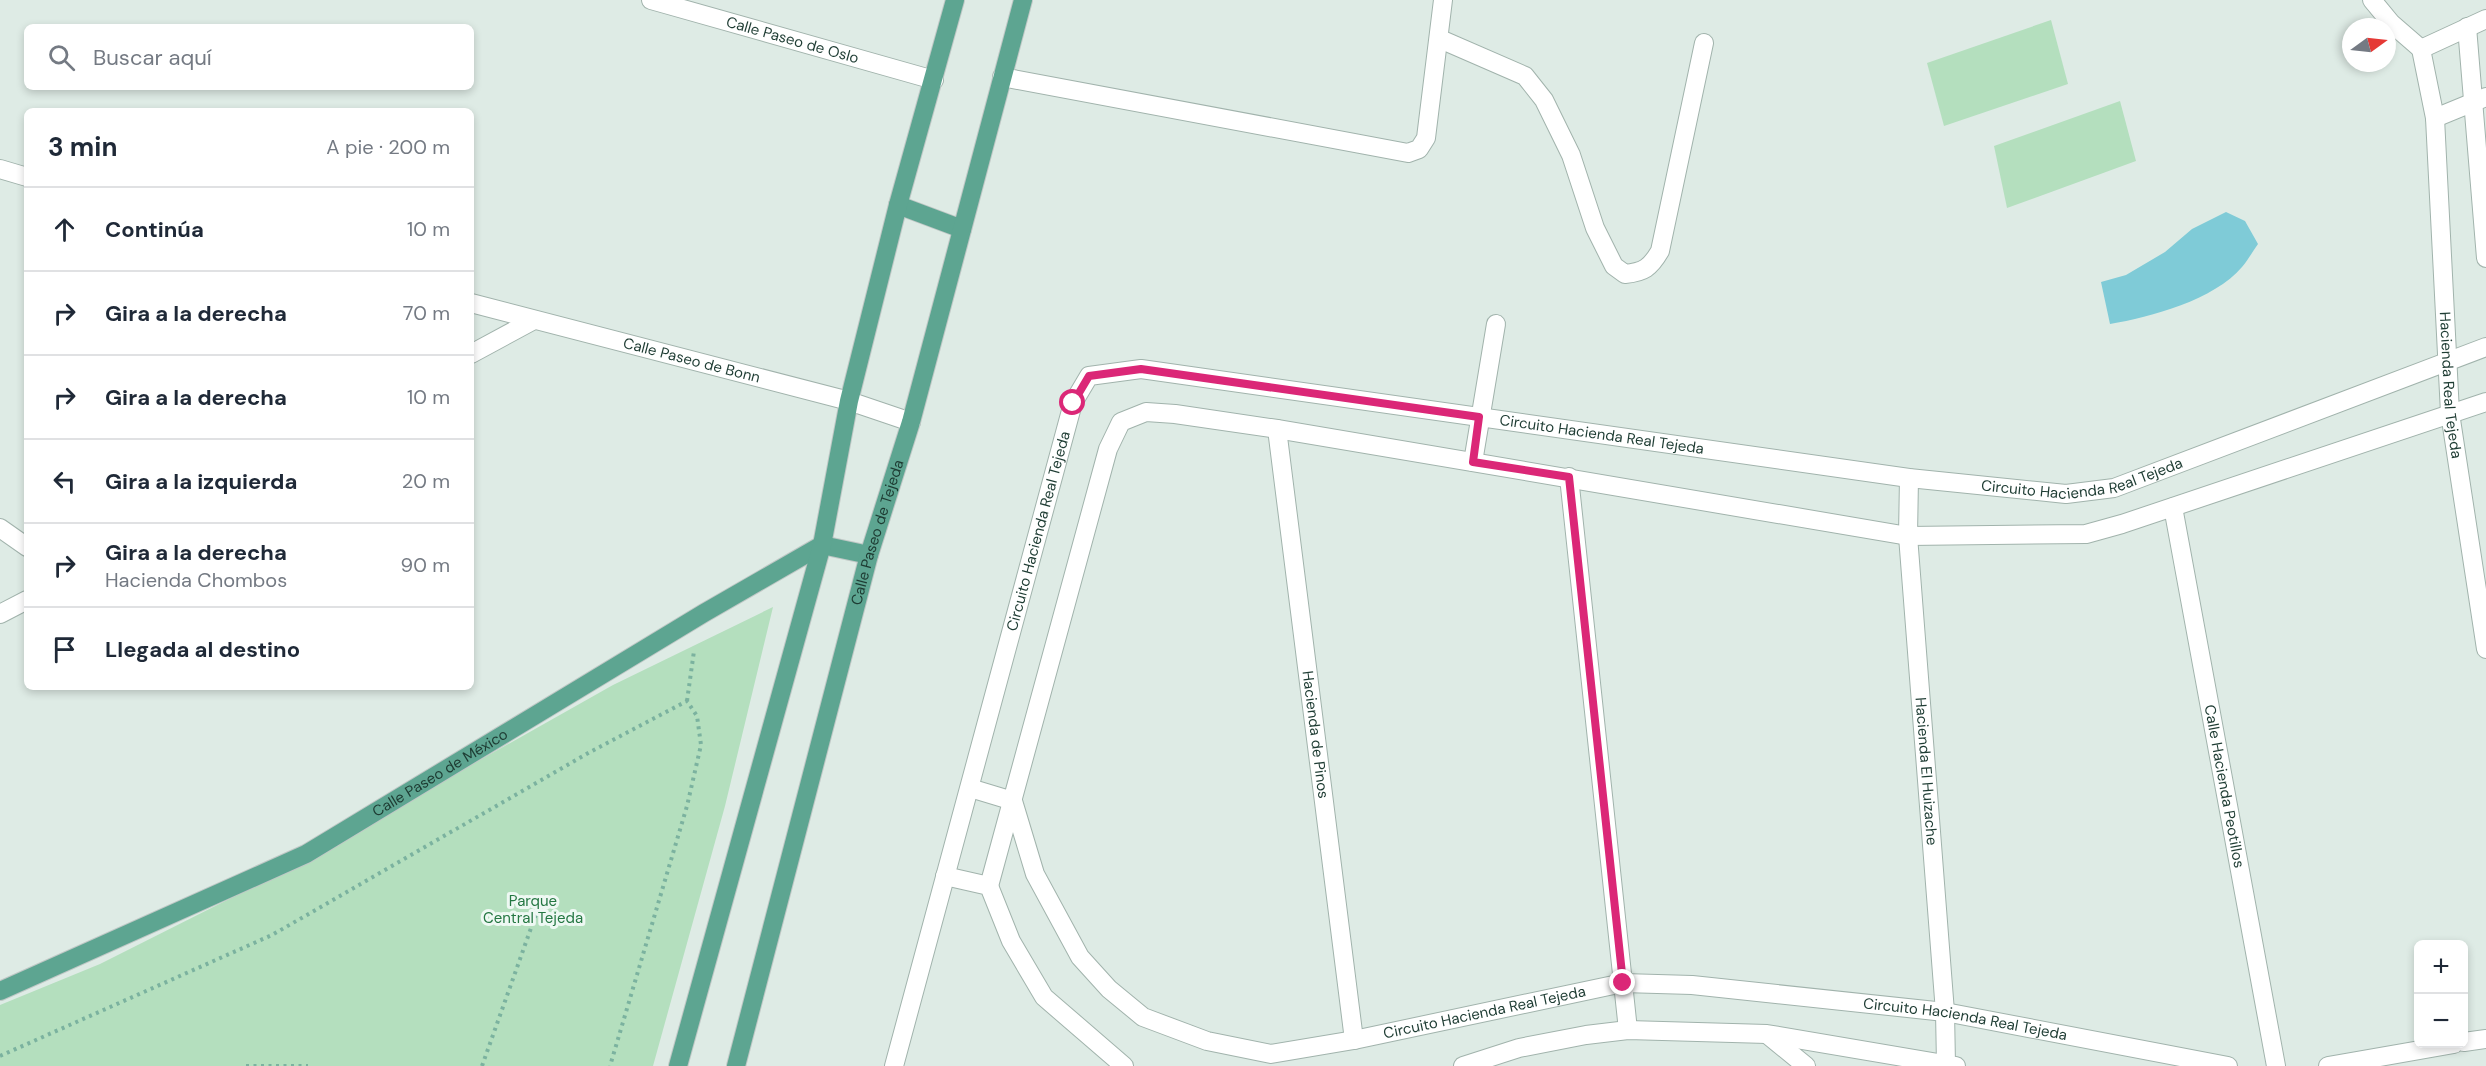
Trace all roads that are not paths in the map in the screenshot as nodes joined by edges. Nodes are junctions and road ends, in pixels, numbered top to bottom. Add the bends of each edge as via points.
1 (651, 0) edge
2 (955, 0) edge
3 (1023, 0) edge
4 (1443, 0) edge
5 (2372, 0) edge
6 (2486, 19) edge
7 (2467, 27) junction
8 (1440, 39) junction
9 (1704, 43) dead end
10 (2421, 49) junction
11 (1002, 77) junction
12 (934, 80) junction
13 (2480, 100) edge
14 (2435, 118) junction
15 (0, 169) edge
16 (24, 176) edge
17 (898, 205) junction
18 (962, 229) junction
19 (2486, 258) edge
20 (474, 304) edge
21 (532, 321) junction
22 (1496, 324) dead end
23 (2486, 347) edge
24 (474, 352) edge
25 (2447, 362) junction
26 (849, 401) junction
27 (2486, 402) edge
28 (2450, 413) junction
29 (1479, 417) junction
30 (911, 422) junction
31 (1277, 429) junction
32 (1473, 462) junction
33 (1569, 477) junction
34 (1909, 478) junction
35 (2173, 507) junction
36 (0, 528) edge
37 (1908, 536) junction
38 (24, 545) edge
39 (822, 545) junction
40 (869, 555) junction
41 (24, 602) edge
42 (0, 614) edge
43 (2486, 649) edge
44 (970, 789) junction
45 (1013, 801) junction
46 (945, 876) junction
47 (989, 886) junction
48 (1623, 983) junction
49 (0, 991) edge
50 (1945, 1012) junction
51 (1629, 1030) junction
52 (1767, 1034) junction
53 (2486, 1039) edge
54 (1354, 1040) junction
55 (2468, 1041) edge
56 (2431, 1048) edge
57 (1951, 1065) edge
58 (678, 1066) edge
59 (736, 1066) edge
60 (894, 1066) edge
61 (1124, 1066) edge
62 (1463, 1066) edge
63 (1806, 1066) edge
64 (2228, 1066) edge
65 (2276, 1066) edge
66 (2328, 1066) edge

1 - 12 street, Calle Paseo de Oslo
2 - 12 main road
3 - 11 main road, Calle Paseo de Tejeda
4 - 8 street
5 - 10 street
6 - 7 street
7 - 10 street
7 - 13 street
8 - 9 street via 1525,76 1544,99 1571,155 1595,228 1614,266 1625,274 1644,272 1660,251
8 - 11 street via 1426,138 1419,149 1408,153
10 - 14 street, Hacienda Real Tejeda
11 - 18 main road, Calle Paseo de Tejeda
12 - 17 main road
13 - 14 street
13 - 19 street
14 - 25 street, Hacienda Real Tejeda
15 - 16 street
17 - 18 main road
17 - 26 main road
18 - 30 main road, Calle Paseo de Tejeda
20 - 21 street, Calle Paseo de Bonn
21 - 24 street
21 - 26 street, Calle Paseo de Bonn
22 - 29 street
23 - 25 street, Circuito Hacienda Real Tejeda
25 - 28 street, Hacienda Real Tejeda
25 - 34 street, Circuito Hacienda Real Tejeda via 2114,488 2066,494
26 - 30 street, Calle Paseo de Bonn
26 - 39 main road
27 - 28 street
28 - 35 street
28 - 43 street, Hacienda Real Tejeda
29 - 32 street
29 - 34 street, Circuito Hacienda Real Tejeda
29 - 44 street, Circuito Hacienda Real Tejeda via 1141,369 1089,376 1073,403
30 - 40 main road, Calle Paseo de Tejeda
31 - 32 street
31 - 45 street via 1146,412 1121,422 1108,449
31 - 54 street, Hacienda de Pinos
32 - 33 street
33 - 37 street
33 - 48 street
34 - 37 street, Hacienda El Huizache
35 - 37 street via 2086,534
35 - 65 street, Calle Hacienda Peotillos
36 - 38 street
37 - 50 street, Hacienda El Huizache
39 - 40 main road
39 - 49 main road, Calle Paseo de México via 306,854
39 - 58 main road
40 - 59 main road, Calle Paseo de Tejeda
41 - 42 street
44 - 45 street
44 - 46 street, Circuito Hacienda Real Tejeda
45 - 47 street
45 - 54 street, Circuito Hacienda Real Tejeda via 1035,874 1080,957 1109,989 1143,1017 1207,1041 1271,1054
46 - 47 street
46 - 60 street, Circuito Hacienda Real Tejeda
47 - 61 street via 1011,941 1044,997
48 - 50 street, Circuito Hacienda Real Tejeda via 1692,985
48 - 51 street
48 - 54 street, Circuito Hacienda Real Tejeda
50 - 57 street, Hacienda El Huizache
50 - 64 street, Circuito Hacienda Real Tejeda
51 - 52 street
51 - 62 street via 1519,1048
52 - 57 street
52 - 63 street
53 - 55 street
56 - 66 street

